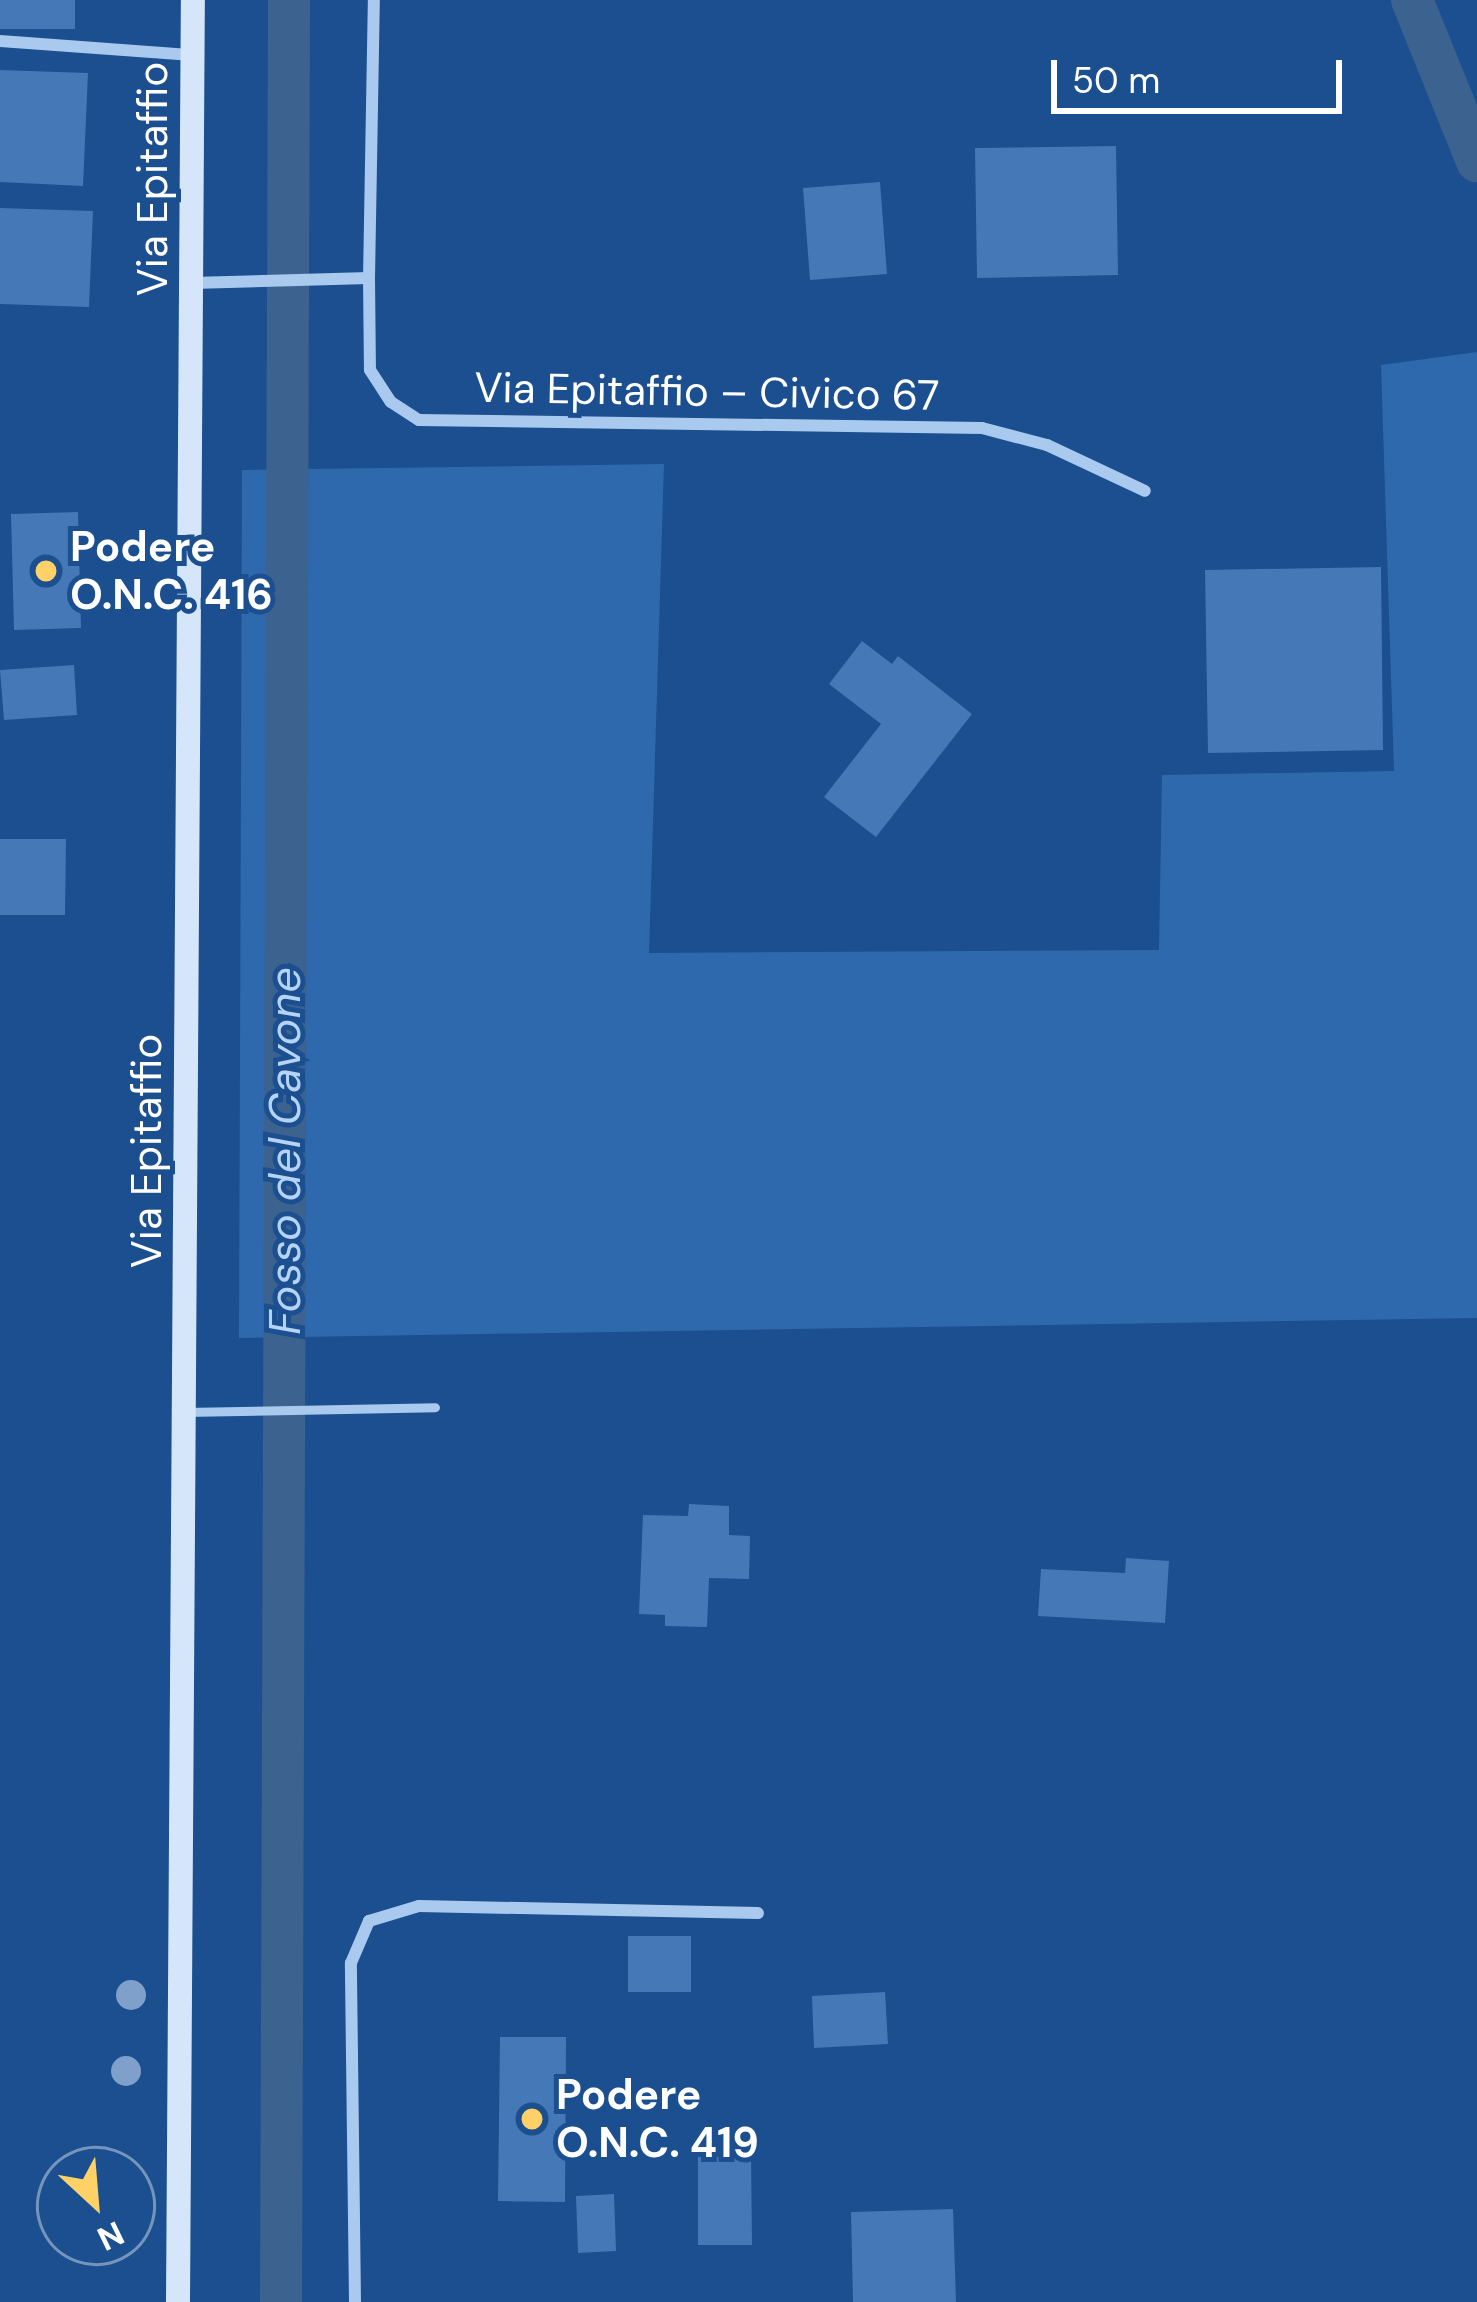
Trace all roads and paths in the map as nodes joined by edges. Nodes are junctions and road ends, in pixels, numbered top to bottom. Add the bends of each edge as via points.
1 (193, 0) edge
2 (374, 0) edge
3 (0, 41) edge
4 (192, 55) junction
5 (369, 278) junction
6 (192, 283) junction
7 (1145, 491) dead end
8 (435, 1407) dead end
9 (184, 1412) junction
10 (758, 1913) dead end
11 (178, 2302) edge
12 (355, 2302) edge

1 - 4 main road, Via Epitaffio
2 - 5 street, Via Epitaffio – Civico 67
3 - 4 street
4 - 6 main road, Via Epitaffio
5 - 6 street
5 - 7 street, Via Epitaffio – Civico 67 via 370,370 391,402 419,420 982,428 1047,445
6 - 9 main road, Via Epitaffio
8 - 9 lane
9 - 11 main road, Via Epitaffio
10 - 12 street via 419,1906 369,1921 351,1963

